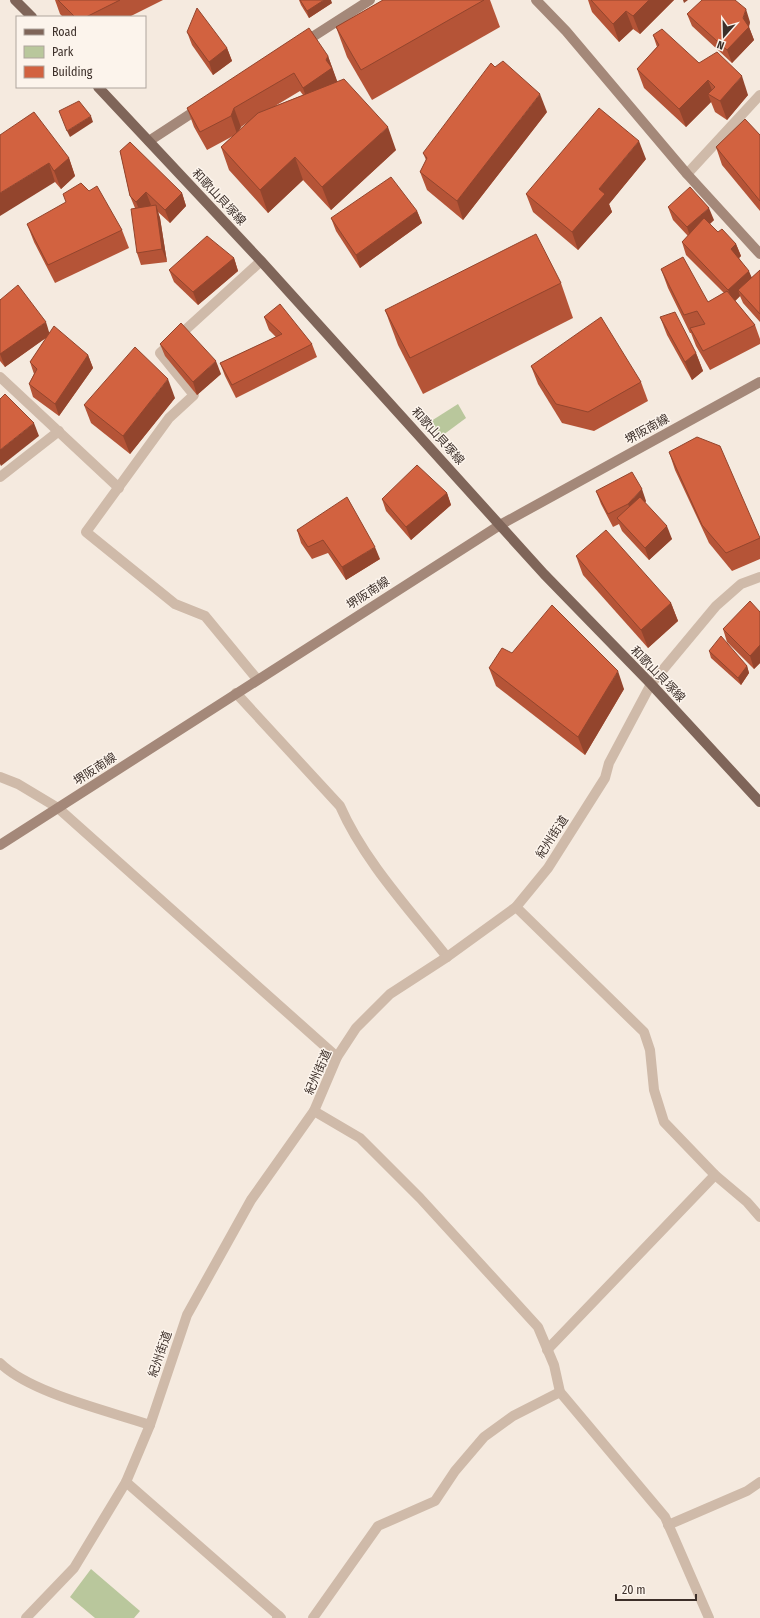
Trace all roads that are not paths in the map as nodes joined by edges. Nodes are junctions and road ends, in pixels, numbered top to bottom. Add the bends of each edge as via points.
1 (15, 0) edge
2 (370, 0) edge
3 (536, 0) edge
4 (31, 16) edge
5 (292, 50) edge
6 (99, 88) edge
7 (760, 95) edge
8 (213, 100) edge
9 (149, 141) junction
10 (687, 174) junction
11 (760, 254) edge
12 (261, 261) junction
13 (0, 377) edge
14 (760, 382) edge
15 (59, 431) junction
16 (0, 477) edge
17 (119, 488) junction
18 (500, 524) junction
19 (760, 577) edge
20 (257, 679) junction
21 (651, 684) junction
22 (236, 694) junction
23 (0, 777) edge
24 (760, 802) edge
25 (58, 808) junction
26 (0, 845) edge
27 (516, 906) junction
28 (447, 957) junction
29 (337, 1057) junction
30 (314, 1111) junction
31 (715, 1175) junction
32 (760, 1217) edge
33 (547, 1350) junction
34 (0, 1363) edge
35 (560, 1392) junction
36 (150, 1425) junction
37 (126, 1482) junction
38 (760, 1482) edge
39 (668, 1525) junction
40 (279, 1617) edge
41 (26, 1618) edge
42 (312, 1618) edge
43 (708, 1618) edge

1 - 4 main road
2 - 5 main road
3 - 10 main road via 566,31
6 - 9 main road, 和歌山貝塚線
7 - 10 street
8 - 9 main road
9 - 12 main road, 和歌山貝塚線
10 - 11 main road
12 - 17 street via 160,353 194,395 169,418
12 - 18 main road, 和歌山貝塚線
13 - 15 street
14 - 18 main road, 堺阪南線
15 - 16 street
15 - 17 street
17 - 20 street via 86,532 175,604 205,616
18 - 20 main road, 堺阪南線
18 - 21 main road, 和歌山貝塚線 via 544,574
19 - 21 street, 紀州街道 via 741,584 716,606
20 - 22 main road, 堺阪南線
21 - 24 main road, 和歌山貝塚線
21 - 27 street, 紀州街道 via 610,763 605,778 548,868
22 - 25 main road, 堺阪南線
22 - 28 street via 340,806 347,822 372,860
23 - 25 street via 18,784
25 - 26 main road, 堺阪南線
25 - 29 street
27 - 28 street, 紀州街道
27 - 31 street via 644,1032 650,1050 654,1090 664,1122
28 - 29 street, 紀州街道 via 390,994 356,1028
29 - 30 street, 紀州街道
30 - 33 street via 360,1138 420,1198 538,1327
30 - 36 street, 紀州街道 via 251,1200 187,1315
31 - 32 street via 747,1202
31 - 33 street
33 - 35 street via 554,1365
34 - 36 street via 9,1372 52,1393
35 - 39 street via 665,1517
35 - 42 street via 513,1416 484,1438 455,1471 436,1501 378,1526
36 - 37 street, 紀州街道
37 - 40 street
37 - 41 street, 紀州街道 via 74,1568
38 - 39 street via 747,1491
39 - 43 street

